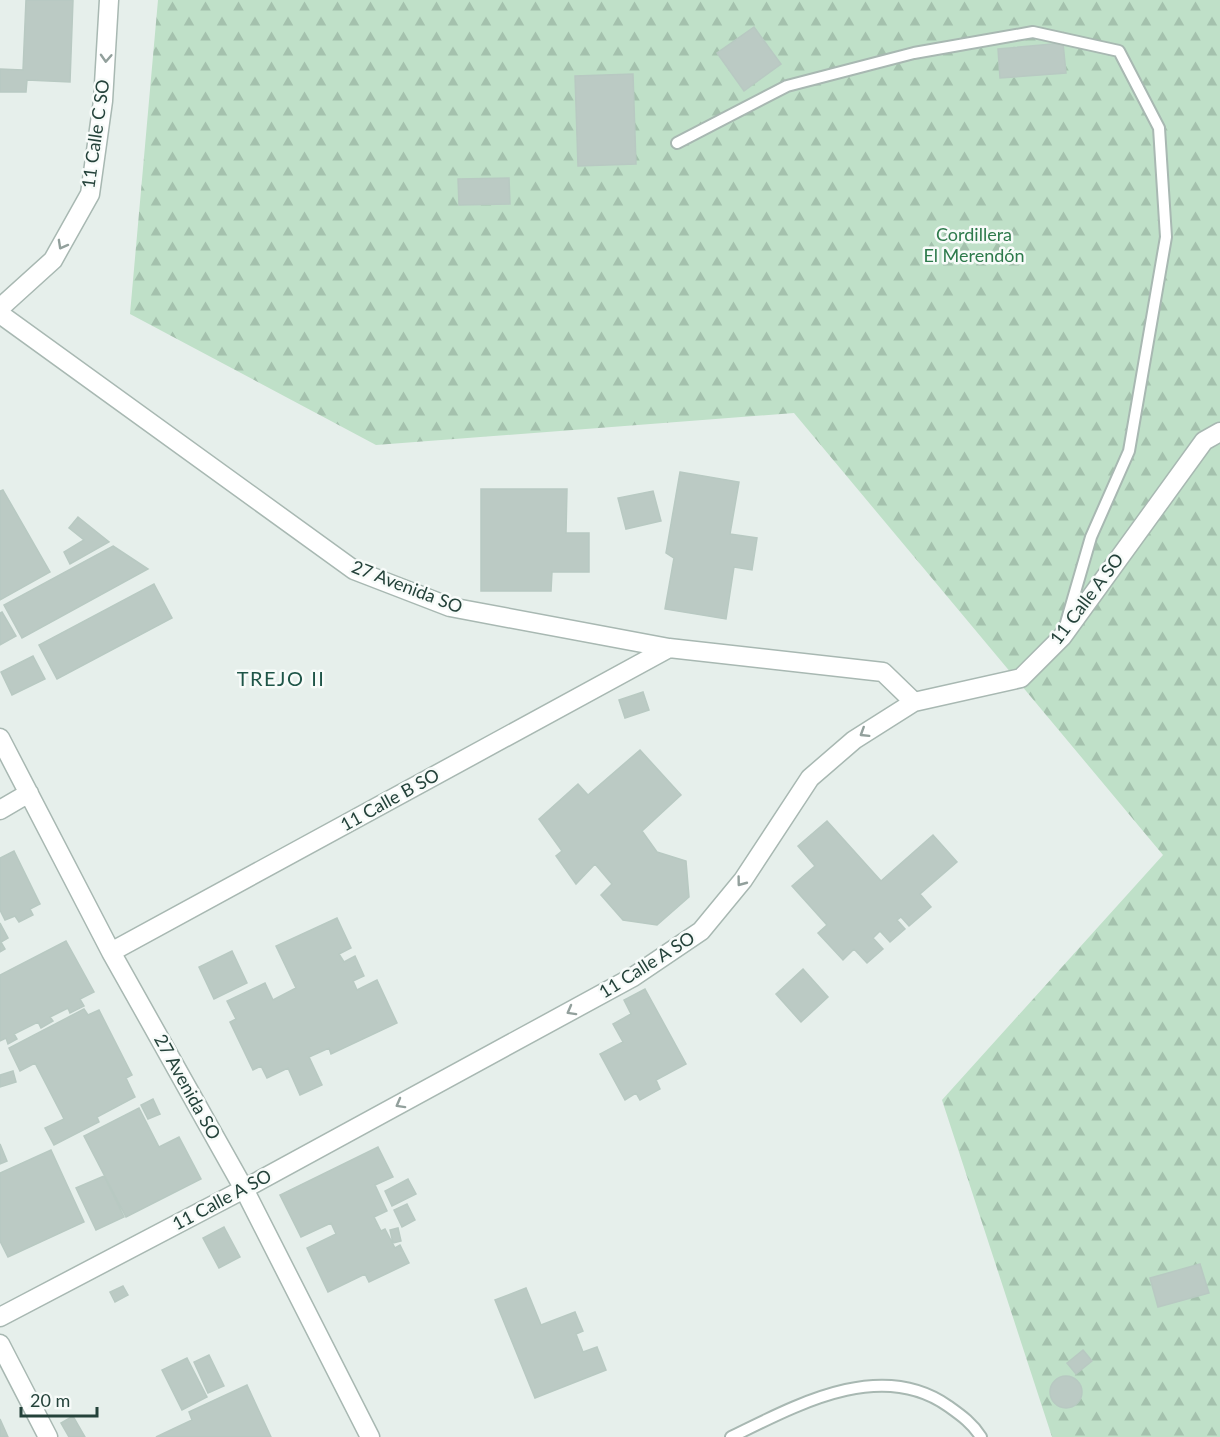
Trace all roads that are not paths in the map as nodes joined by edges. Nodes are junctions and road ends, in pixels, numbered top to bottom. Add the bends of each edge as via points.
1 (109, 0) edge
2 (676, 143) dead end
3 (0, 309) edge
4 (0, 314) edge
5 (1220, 432) edge
6 (1062, 637) junction
7 (669, 648) junction
8 (914, 702) junction
9 (0, 738) edge
10 (29, 794) junction
11 (0, 810) edge
12 (111, 952) junction
13 (244, 1189) junction
14 (0, 1317) edge
15 (0, 1344) edge
16 (48, 1437) edge
17 (370, 1437) edge
18 (731, 1437) edge
19 (981, 1437) edge

1 -> 3 street, 11 Calle C SO via 104,101 90,194 53,260
2 - 6 lane via 787,87 914,53 1033,32 1119,51 1159,128 1166,237 1129,451 1091,537
4 - 7 street, 27 Avenida SO via 354,570 450,608
5 - 6 street, 11 Calle A SO via 1204,441
6 - 8 street, 11 Calle A SO via 1021,678
7 - 8 street, 27 Avenida SO via 883,672
7 - 12 street, 11 Calle B SO
8 -> 13 street, 11 Calle A SO via 854,740 810,778 743,880 701,931 633,977
9 - 10 street, 27 Avenida SO
10 - 11 street
10 - 12 street, 27 Avenida SO
12 - 13 street, 27 Avenida SO
13 - 14 street, 11 Calle A SO
13 - 17 street, 27 Avenida SO
15 - 16 street
18 - 19 lane via 799,1405 859,1387 899,1386 938,1398 972,1423

